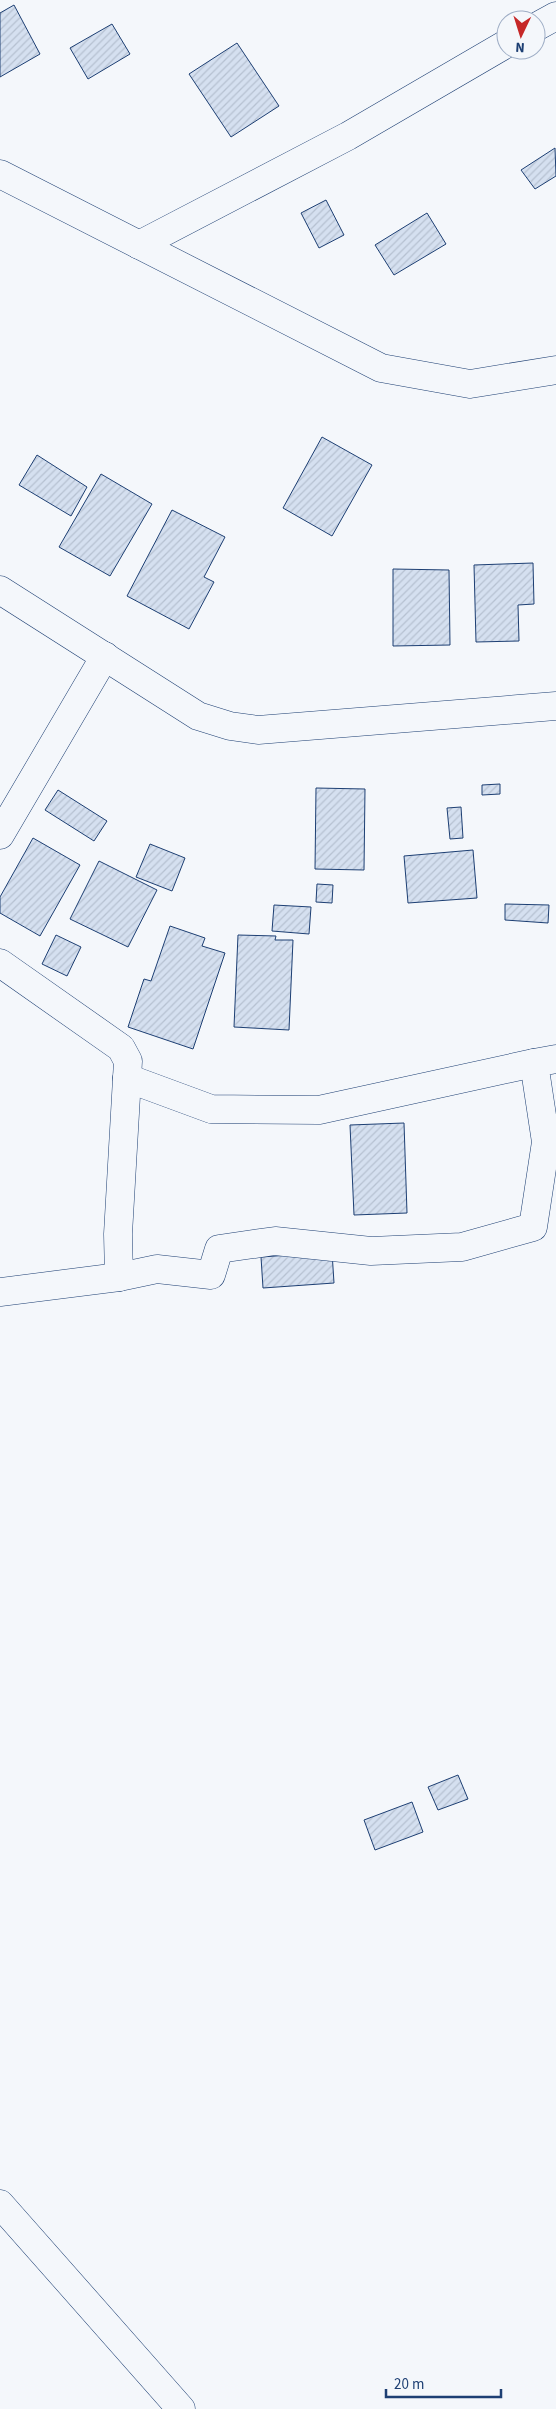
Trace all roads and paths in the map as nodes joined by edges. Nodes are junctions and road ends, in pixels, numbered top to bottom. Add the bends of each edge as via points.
1 (496, 50) edge
2 (0, 174) edge
3 (139, 245) junction
4 (556, 370) edge
5 (0, 590) edge
6 (105, 656) junction
7 (556, 706) edge
8 (0, 834) edge
9 (0, 963) edge
10 (545, 1061) edge
11 (127, 1078) junction
12 (119, 1277) junction
13 (0, 1292) edge
14 (0, 2204) edge
15 (181, 2409) edge

1 - 3 street via 348,136
2 - 3 street
3 - 4 street via 380,368 470,384
5 - 6 street
6 - 7 street via 198,716 258,730
6 - 8 street
9 - 11 street via 121,1048 128,1061
10 - 11 street via 319,1110 211,1109
10 - 12 street via 546,1142 533,1227 462,1247 371,1251 275,1241 219,1249 211,1274 156,1270
11 - 12 street via 118,1234
12 - 13 street
14 - 15 street

